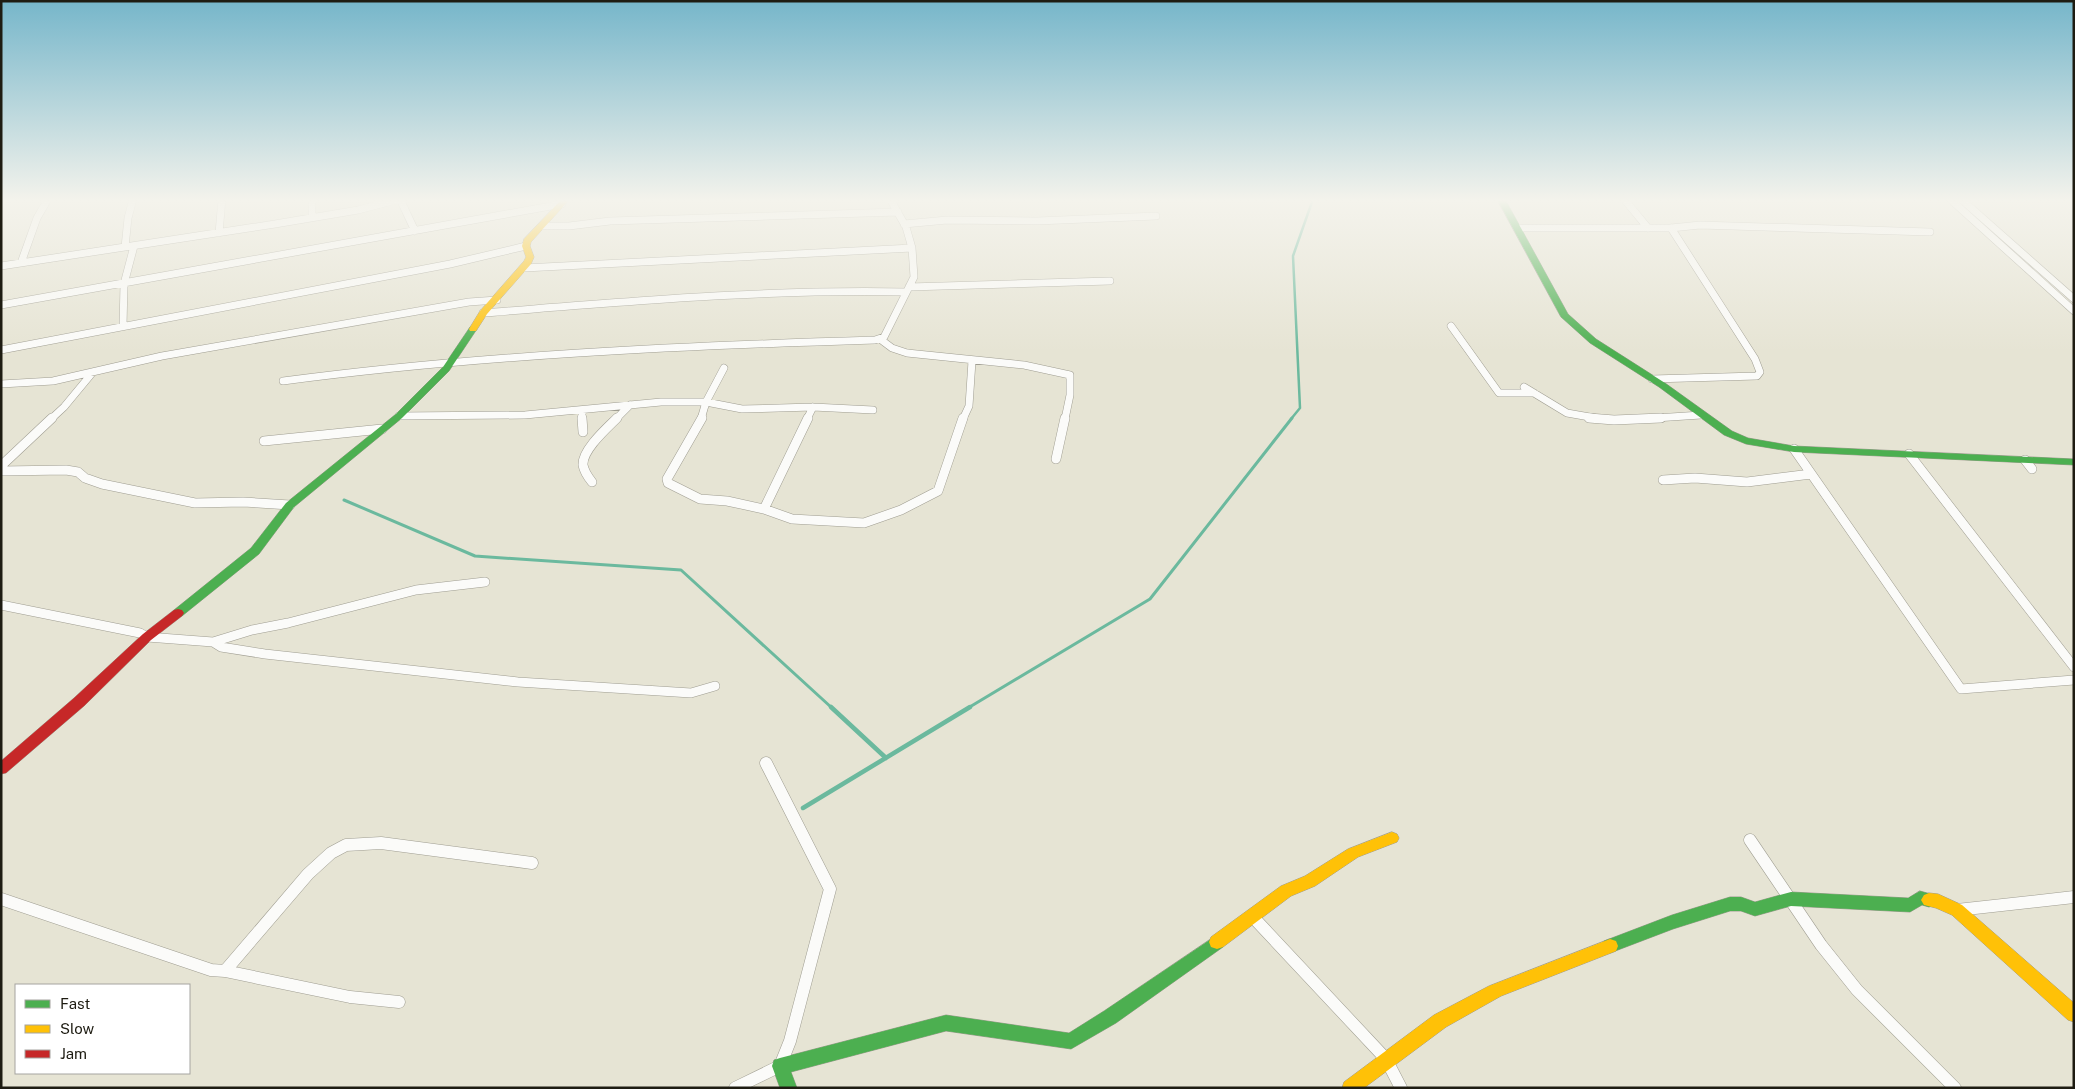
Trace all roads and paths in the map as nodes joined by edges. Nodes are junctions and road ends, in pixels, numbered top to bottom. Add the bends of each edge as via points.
1 (26, 250) edge
2 (107, 250) edge
3 (133, 250) edge
4 (312, 250) edge
5 (510, 250) edge
6 (527, 250) edge
7 (877, 250) edge
8 (912, 250) edge
9 (1529, 250) edge
10 (1685, 250) edge
11 (2006, 250) edge
12 (2018, 250) edge
13 (21, 263) junction
14 (1, 266) edge
15 (524, 268) junction
16 (1110, 281) dead end
17 (124, 284) junction
18 (907, 289) junction
19 (2074, 299) edge
20 (497, 300) junction
21 (1, 305) edge
22 (2074, 311) edge
23 (483, 313) junction
24 (123, 326) junction
25 (1451, 326) dead end
26 (880, 339) junction
27 (1, 350) edge
28 (972, 361) junction
29 (449, 365) junction
30 (724, 368) dead end
31 (93, 372) junction
32 (1652, 379) junction
33 (283, 381) dead end
34 (1, 384) edge
35 (1524, 387) dead end
36 (1534, 393) junction
37 (706, 402) junction
38 (630, 405) junction
39 (813, 407) junction
40 (873, 410) dead end
41 (582, 411) junction
42 (1701, 415) junction
43 (399, 416) junction
44 (382, 429) junction
45 (583, 432) dead end
46 (264, 441) dead end
47 (1794, 449) junction
48 (1909, 454) junction
49 (1056, 460) dead end
50 (2074, 462) edge
51 (1, 466) edge
52 (1, 471) edge
53 (1810, 474) junction
54 (1663, 480) dead end
55 (592, 482) dead end
56 (290, 505) junction
57 (764, 509) junction
58 (485, 582) dead end
59 (1, 606) edge
60 (147, 637) junction
61 (213, 642) junction
62 (2074, 667) edge
63 (2074, 680) edge
64 (715, 686) dead end
65 (766, 763) dead end
66 (1, 769) edge
67 (1392, 838) dead end
68 (1750, 840) dead end
69 (532, 863) dead end
70 (2074, 898) edge
71 (1, 899) edge
72 (1791, 899) junction
73 (1957, 910) junction
74 (1252, 916) junction
75 (225, 971) junction
76 (399, 1002) dead end
77 (2074, 1014) edge
78 (1386, 1059) junction
79 (780, 1066) junction
80 (735, 1088) edge
81 (789, 1088) edge
82 (1350, 1088) edge
83 (1401, 1088) edge
84 (1955, 1088) edge

1 - 13 street
2 - 13 street
3 - 17 street
4 - 17 street
5 - 24 street
6 - 15 street via 530,258
7 - 15 street
8 - 18 street via 914,277
9 - 32 street via 1564,315 1593,341
10 - 32 street via 1755,358 1760,372 1757,376
11 - 22 street
12 - 19 street
13 - 14 street
15 - 20 street
16 - 18 street
17 - 21 street
17 - 24 street
18 - 23 street via 692,297
18 - 26 street via 887,335
20 - 23 street
20 - 31 street via 397,314 162,356
23 - 29 street
24 - 27 street
25 - 36 street via 1500,393
26 - 28 street via 907,353
26 - 29 street via 696,345
28 - 49 street via 1031,366 1070,375 1070,395
28 - 57 street via 969,406 938,491 902,510 864,523 792,519
29 - 33 street via 367,370
29 - 43 street
30 - 37 street
31 - 34 street via 53,380
31 - 51 street via 64,407
32 - 42 street
35 - 36 street
36 - 42 street via 1568,413 1590,418
37 - 38 street
37 - 39 street via 742,409
37 - 57 street via 701,420 667,479 668,483 700,500 727,501
38 - 41 street
38 - 55 street via 583,459 584,469
39 - 40 street
39 - 57 street
41 - 43 street
41 - 45 street
42 - 47 street via 1728,433 1746,440
43 - 44 street
44 - 46 street
44 - 56 street
47 - 48 street
47 - 53 street
48 - 50 street via 2029,464
48 - 62 street
52 - 56 street via 66,470 102,484 195,503
53 - 54 street via 1747,482 1695,478
53 - 63 street via 1960,689
56 - 60 street via 255,551
58 - 61 street via 416,590
59 - 60 street via 91,622
60 - 61 street
60 - 66 street via 79,702
61 - 64 street via 221,647 265,654 518,682 690,693
65 - 79 street via 830,889 790,1041
67 - 74 street via 1352,852 1310,881 1286,891
68 - 72 street
69 - 75 street via 381,843 346,845 331,853 308,874
70 - 73 street
71 - 75 street via 211,970
72 - 73 street via 1910,905 1920,898
72 - 78 street via 1755,908 1730,904 1672,922 1495,990 1440,1021
72 - 84 street via 1821,945 1857,990
73 - 77 street
74 - 78 street
74 - 79 street via 1185,966 1071,1041 946,1023
75 - 76 street via 350,997
78 - 82 street
78 - 83 street
79 - 80 street
79 - 81 street

